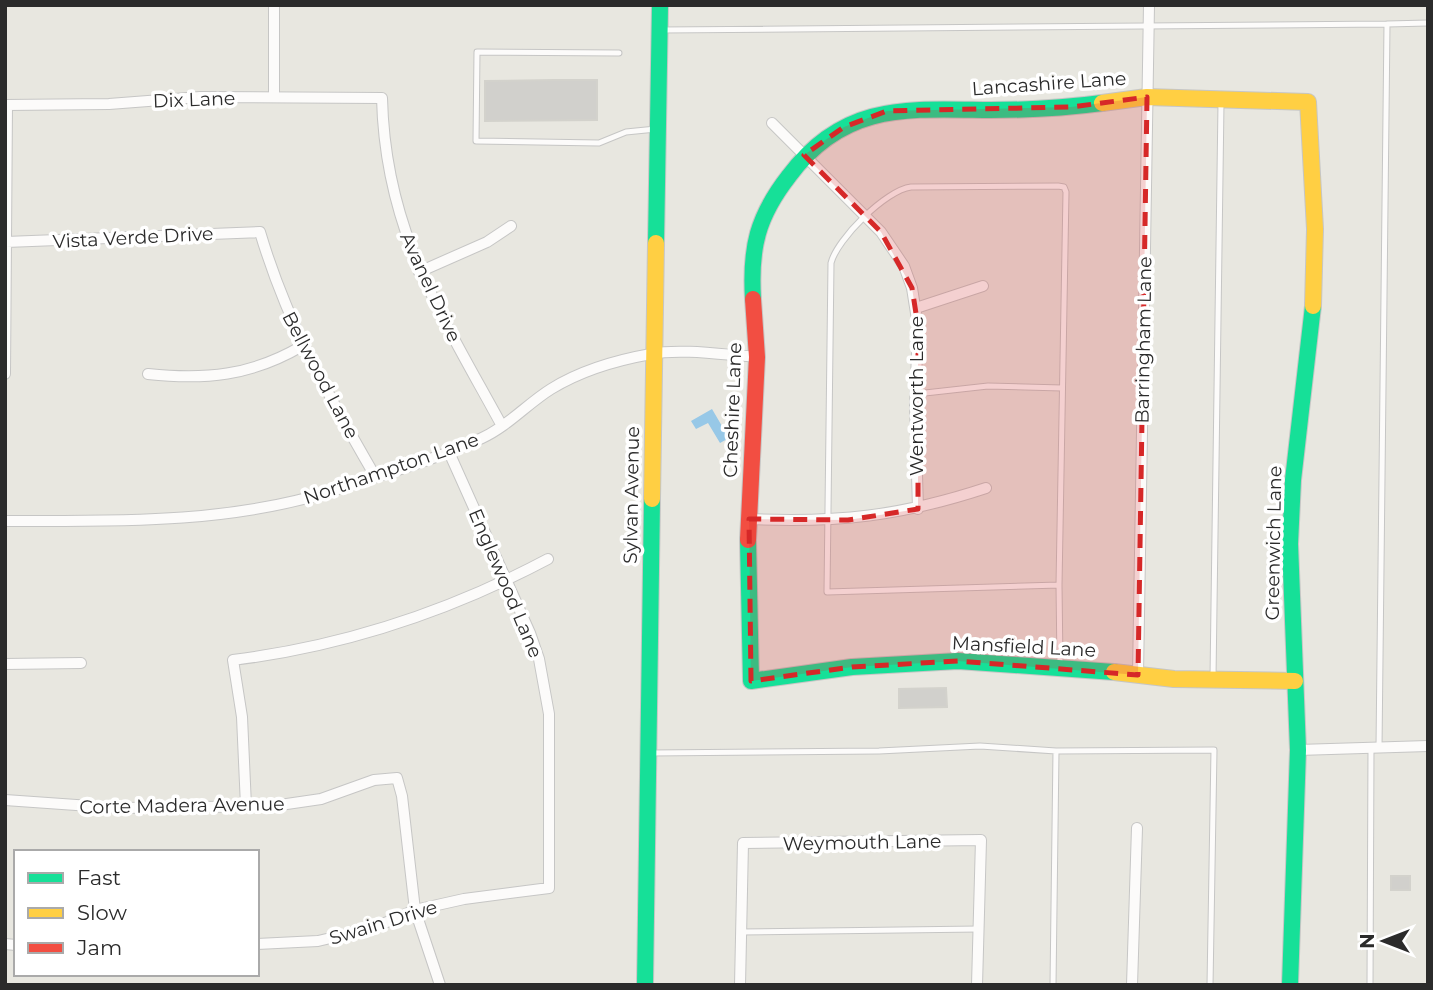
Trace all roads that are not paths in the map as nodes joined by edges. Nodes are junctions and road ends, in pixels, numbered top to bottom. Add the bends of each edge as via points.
1 (274, 5) edge
2 (660, 5) edge
3 (1149, 5) edge
4 (1428, 23) edge
5 (1387, 24) junction
6 (1150, 26) junction
7 (659, 30) junction
8 (619, 53) dead end
9 (274, 97) junction
10 (1147, 97) junction
11 (382, 98) joint
12 (1221, 98) junction
13 (1308, 102) joint
14 (6, 105) edge
15 (772, 123) dead end
16 (656, 130) junction
17 (804, 155) junction
18 (866, 217) junction
19 (511, 226) dead end
20 (260, 232) joint
21 (6, 242) edge
22 (419, 272) junction
23 (983, 286) dead end
24 (916, 308) junction
25 (302, 346) junction
26 (654, 353) junction
27 (757, 357) junction
28 (5, 373) edge
29 (148, 374) dead end
30 (1062, 388) junction
31 (916, 394) junction
32 (502, 426) junction
33 (448, 450) junction
34 (375, 476) junction
35 (986, 488) dead end
36 (918, 509) junction
37 (749, 519) junction
38 (5, 521) edge
39 (827, 521) junction
40 (548, 559) dead end
41 (505, 581) junction
42 (1059, 585) junction
43 (81, 663) dead end
44 (5, 664) edge
45 (1060, 667) junction
46 (1138, 675) junction
47 (751, 681) joint
48 (1213, 681) junction
49 (1295, 681) junction
50 (1428, 746) edge
51 (1375, 748) junction
52 (1298, 750) junction
53 (1056, 751) junction
54 (648, 753) junction
55 (5, 800) edge
56 (246, 806) junction
57 (1137, 828) dead end
58 (549, 888) joint
59 (415, 910) junction
60 (979, 929) junction
61 (741, 932) junction
62 (259, 944) edge
63 (440, 985) edge
64 (645, 985) edge
65 (740, 985) edge
66 (977, 985) edge
67 (1053, 985) edge
68 (1132, 985) edge
69 (1210, 985) edge
70 (1290, 985) edge
71 (1370, 985) edge

1 - 9 street
2 - 7 street, Sylvan Avenue
3 - 6 street, Barringham Lane
4 - 5 lane
5 - 6 lane
5 - 51 lane
6 - 7 lane
6 - 10 street, Barringham Lane
7 - 16 street, Sylvan Avenue
8 - 16 lane via 477,52 476,141 599,143 626,132
9 - 11 street, Dix Lane
9 - 14 street, Dix Lane
10 - 12 street, Lancashire Lane
10 - 17 street, Lancashire Lane via 1070,107 887,111 844,127
10 - 46 street, Barringham Lane
11 - 22 street, Avanel Drive via 392,190
12 - 13 street, Lancashire Lane
12 - 48 lane
13 - 49 street, Greenwich Lane via 1315,215 1314,298 1292,505 1290,607
14 - 21 street
15 - 17 street, Wentworth Lane
16 - 26 street, Sylvan Avenue
17 - 18 street, Wentworth Lane
17 - 27 street, Cheshire Lane via 770,200 755,240 751,263
18 - 24 street, Wentworth Lane via 904,266
18 - 30 lane via 897,188 1063,187
18 - 39 lane via 835,249 831,264
19 - 22 street via 487,242
20 - 21 street, Vista Verde Drive
20 - 25 street, Bellwood Lane
21 - 28 street
22 - 32 street, Avanel Drive
23 - 24 street
24 - 31 street, Wentworth Lane
25 - 29 street via 264,366 226,376
25 - 34 street, Bellwood Lane
26 - 27 street, Northampton Lane
26 - 32 street, Northampton Lane via 586,372 551,390
26 - 54 street, Sylvan Avenue
27 - 37 street, Cheshire Lane
30 - 31 lane via 988,386
30 - 42 lane
31 - 36 street, Wentworth Lane
32 - 33 street, Northampton Lane
33 - 34 street, Northampton Lane
33 - 41 street, Englewood Lane
34 - 38 street, Northampton Lane via 294,501 216,515 141,521
35 - 36 street
36 - 39 street
37 - 39 street
37 - 47 street, Cheshire Lane
39 - 42 lane via 827,592
40 - 41 street
41 - 56 street via 378,631 233,660 242,717
41 - 58 street, Englewood Lane via 530,633 550,714
42 - 45 lane
43 - 44 street
45 - 46 street, Mansfield Lane
45 - 47 street, Mansfield Lane via 934,662
46 - 48 street, Mansfield Lane
48 - 49 street, Mansfield Lane
49 - 52 street, Greenwich Lane
50 - 51 street
51 - 52 street
51 - 71 lane
52 - 70 street, Greenwich Lane
53 - 54 lane via 980,746
53 - 67 lane
53 - 69 lane via 1214,750
54 - 64 street, Sylvan Avenue
55 - 56 street, Corte Madera Avenue via 119,808
56 - 59 street, Corte Madera Avenue via 299,803 374,779 397,778
57 - 68 street
58 - 59 street, Swain Drive
59 - 62 street, Swain Drive via 348,935
59 - 63 street
60 - 61 lane
60 - 61 street, Weymouth Lane via 981,840 743,843
60 - 66 street
61 - 65 street

